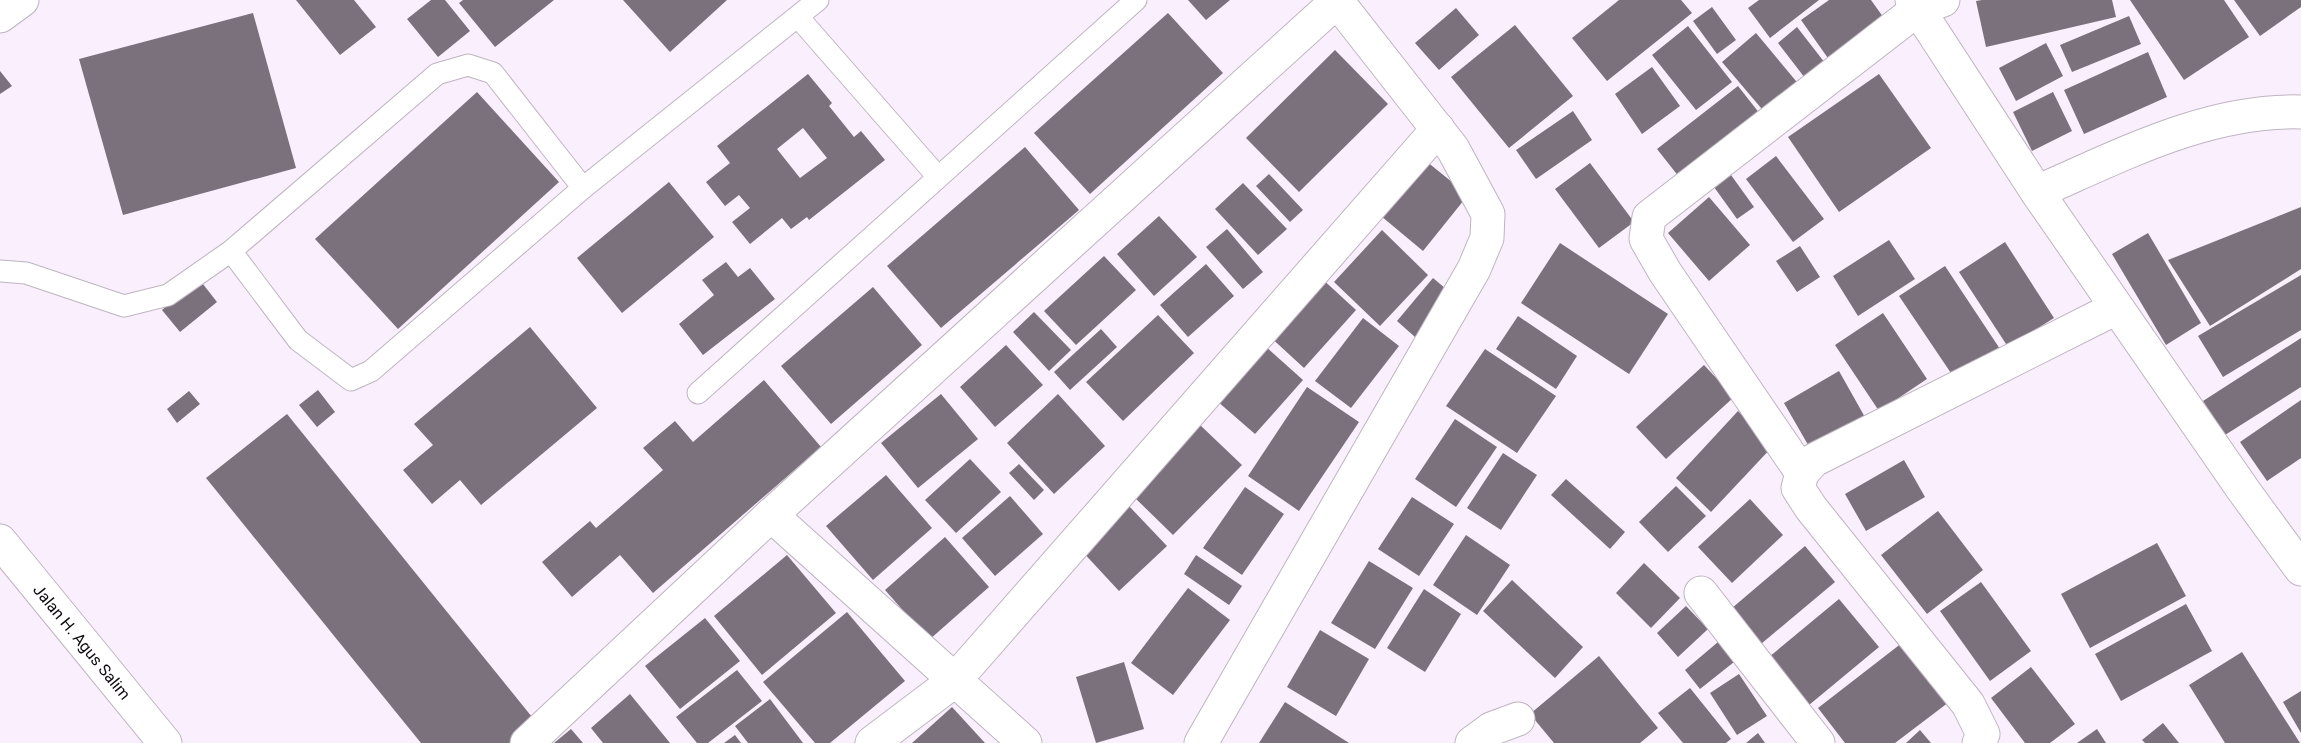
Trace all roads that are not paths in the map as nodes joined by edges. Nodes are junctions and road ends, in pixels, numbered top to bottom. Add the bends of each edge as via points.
1 (22, 0) edge
2 (818, 0) edge
3 (1136, 0) edge
4 (1925, 3) edge
5 (0, 16) edge
6 (798, 17) junction
7 (2301, 112) edge
8 (1438, 129) junction
9 (938, 177) junction
10 (583, 188) junction
11 (2037, 192) junction
12 (231, 251) junction
13 (0, 270) edge
14 (2116, 308) junction
15 (698, 393) dead end
16 (1802, 473) junction
17 (771, 515) junction
18 (0, 541) edge
19 (2301, 569) edge
20 (1701, 593) dead end
21 (954, 681) junction
22 (165, 743) edge
23 (527, 743) edge
24 (872, 743) edge
25 (1025, 743) edge
26 (1201, 743) edge
27 (1818, 743) edge
28 (1979, 743) edge

1 - 5 street
2 - 6 lane
3 - 9 lane
4 - 11 street
4 - 16 street via 1649,217 1646,239 1665,272
6 - 9 lane
6 - 10 lane
7 - 11 street via 2233,116 2153,142
8 - 17 street via 1337,1
8 - 21 street
8 - 26 street via 1488,214 1487,238 1468,280
9 - 15 lane
10 - 12 lane via 493,73 468,65 437,74
10 - 12 lane via 371,371 351,380 298,340
11 - 14 street
12 - 13 lane via 168,296 123,306 26,273
14 - 16 street via 1814,460
14 - 19 street
16 - 28 street via 1798,488 1811,508 1968,704 1983,734
17 - 21 street
17 - 23 street
18 - 22 street, Jalan H. Agus Salim
20 - 27 street
21 - 24 street
21 - 25 street

